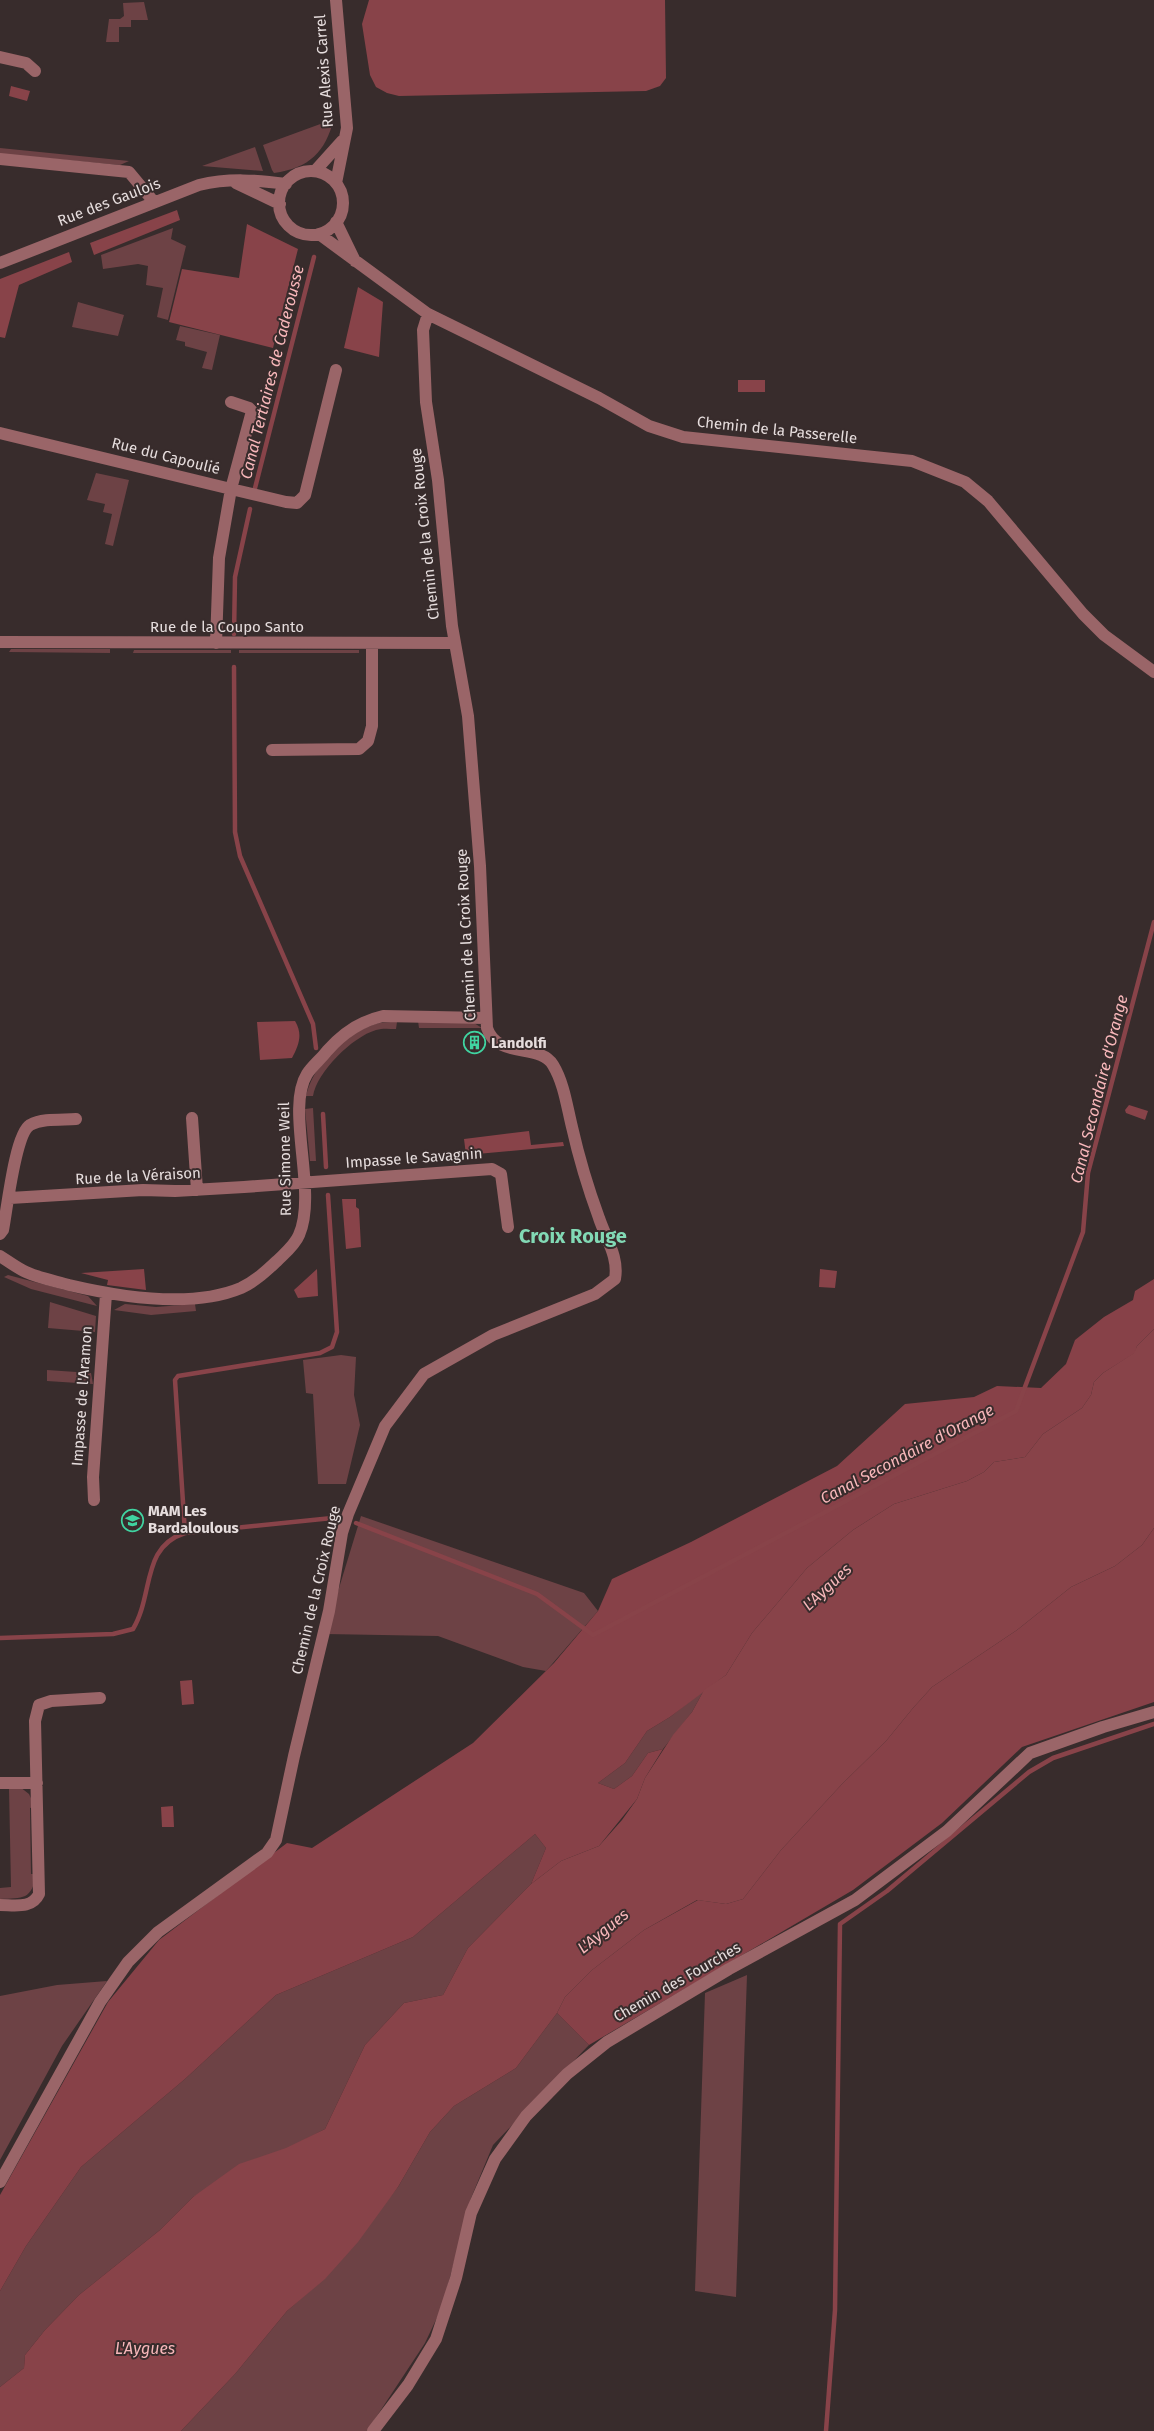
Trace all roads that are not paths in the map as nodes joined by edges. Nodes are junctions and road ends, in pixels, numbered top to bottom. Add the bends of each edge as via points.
1 (336, 0) edge
2 (0, 57) edge
3 (35, 71) dead end
4 (344, 139) junction
5 (0, 159) edge
6 (315, 172) junction
7 (232, 181) junction
8 (336, 183) junction
9 (286, 184) junction
10 (154, 202) junction
11 (280, 204) junction
12 (336, 222) junction
13 (319, 234) junction
14 (0, 263) edge
15 (356, 263) junction
16 (428, 314) junction
17 (336, 370) dead end
18 (231, 402) dead end
19 (0, 433) edge
20 (231, 489) junction
21 (0, 642) edge
22 (372, 643) junction
23 (454, 643) junction
24 (216, 644) junction
25 (1154, 672) edge
26 (272, 750) dead end
27 (485, 1018) junction
28 (76, 1118) dead end
29 (192, 1118) dead end
30 (305, 1181) junction
31 (197, 1190) junction
32 (10, 1198) junction
33 (508, 1227) dead end
34 (0, 1234) edge
35 (0, 1256) edge
36 (106, 1294) junction
37 (94, 1500) dead end
38 (100, 1698) dead end
39 (1154, 1712) edge
40 (0, 1783) edge
41 (37, 1783) junction
42 (0, 1905) edge
43 (0, 2182) edge
44 (373, 2431) edge

1 - 4 street, Rue Alexis Carrel via 347,128
2 - 3 street via 26,63
4 - 6 street, Rue Alexis Carrel
4 - 8 street, Rue Alexis Carrel
5 - 10 street via 128,172
6 - 8 street via 323,173
6 - 9 street via 294,176
7 - 9 street
7 - 10 street, Rue des Gaulois via 199,185
7 - 11 street
8 - 12 street via 343,202
9 - 11 street
10 - 14 street, Rue des Gaulois
11 - 13 street, Chemin de la Passerelle via 282,215 297,231
12 - 13 street
12 - 15 street, Chemin de la Passerelle
13 - 15 street, Chemin de la Passerelle
15 - 16 street, Chemin de la Passerelle
16 - 23 street, Chemin de la Croix Rouge via 423,330 426,402 438,480
16 - 25 street, Chemin de la Passerelle via 649,426 683,437 912,461 965,482 988,500 1097,628
17 - 20 street via 302,499 298,503 286,502
18 - 20 street via 252,411
19 - 20 street, Rue du Capoulié
20 - 24 street, Rue du Capoulié via 218,558
21 - 24 street, Rue de la Coupo Santo
22 - 23 street, Rue de la Coupo Santo
22 - 24 street, Rue de la Coupo Santo
22 - 26 street via 372,726 368,741 359,749
23 - 27 street, Chemin de la Croix Rouge via 468,716 477,819
27 - 30 street, Rue Simone Weil via 383,1016 352,1027 306,1075 300,1094
27 - 43 street, Chemin de la Croix Rouge via 489,1035 494,1040 504,1046 542,1056 553,1064 563,1089 589,1190 616,1258 615,1279 595,1294 493,1335 424,1374 385,1426 342,1533 329,1611 276,1840 267,1853 158,1932 128,1962 100,2002
28 - 32 street via 43,1121 23,1131
29 - 31 street
30 - 31 street, Rue de la Véraison
30 - 33 street, Impasse le Savagnin via 492,1169 501,1174
30 - 36 street, Rue Simone Weil via 304,1220 299,1236 290,1249 256,1280 227,1292 183,1298 151,1299
31 - 32 street, Rue de la Véraison
32 - 34 street
35 - 36 street, Rue Simone Weil via 26,1272
36 - 37 street, Impasse de l'Aramon
38 - 41 street via 51,1701 39,1705 35,1721
39 - 44 street, Chemin des Fourches via 1030,1753 947,1831 855,1900 729,1969 607,2042 567,2074 526,2116 495,2159 471,2213 456,2278 436,2339 408,2385
40 - 41 street
41 - 42 street via 39,1894 36,1901 28,1905

